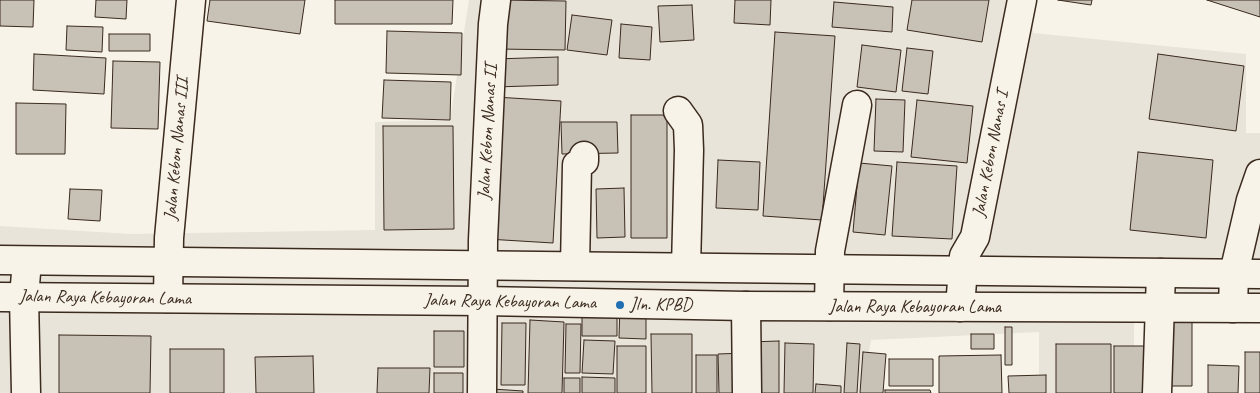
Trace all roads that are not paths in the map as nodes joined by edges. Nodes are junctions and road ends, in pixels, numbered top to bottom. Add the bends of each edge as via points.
1 (191, 0) edge
2 (496, 0) edge
3 (1022, 0) edge
4 (857, 105) dead end
5 (678, 110) dead end
6 (584, 156) dead end
7 (1260, 174) edge
8 (0, 260) edge
9 (27, 261) junction
10 (168, 262) junction
11 (412, 264) junction
12 (483, 265) junction
13 (576, 266) junction
14 (686, 267) junction
15 (830, 268) junction
16 (962, 270) junction
17 (1161, 273) junction
18 (1247, 274) edge
19 (12, 297) edge
20 (168, 298) junction
21 (411, 301) junction
22 (483, 301) junction
23 (746, 306) junction
24 (829, 306) junction
25 (960, 307) junction
26 (1159, 307) junction
27 (1233, 308) junction
28 (1260, 308) edge
29 (26, 393) edge
30 (482, 393) edge
31 (747, 393) edge
32 (1157, 393) edge

1 - 10 main road, Jalan Kebon Nanas III
2 - 12 main road, Jalan Kebon Nanas II
3 - 16 main road, Jalan Kebon Nanas I via 975,237 964,256
4 - 15 main road via 830,251
5 - 14 main road via 688,126
6 - 13 main road via 584,161 577,165
7 - 18 main road via 1250,200
8 - 9 main road, Jalan Raya Kebayoran Lama
9 - 10 main road, Jalan Raya Kebayoran Lama
9 - 19 main road
10 - 11 main road, Jalan Raya Kebayoran Lama
10 - 20 main road, Jalan Kebon Nanas III
11 - 12 main road, Jalan Raya Kebayoran Lama
11 - 21 main road
12 - 13 main road, Jalan Raya Kebayoran Lama
12 - 22 main road, Jalan Kebon Nanas II
13 - 14 main road, Jalan Raya Kebayoran Lama
14 - 15 main road, Jalan Raya Kebayoran Lama
15 - 16 main road, Jalan Raya Kebayoran Lama
15 - 24 main road
16 - 17 main road, Jalan Raya Kebayoran Lama
16 - 25 main road, Jalan Kebon Nanas I
17 - 18 main road, Jalan Raya Kebayoran Lama
17 - 26 main road
18 - 27 main road
19 - 20 main road, Jalan Raya Kebayoran Lama
19 - 29 main road
20 - 21 main road, Jalan Raya Kebayoran Lama
21 - 22 main road, Jalan Raya Kebayoran Lama
22 - 23 main road, Jalan Raya Kebayoran Lama
22 - 30 main road, Jalan Kebon Nanas II
23 - 24 main road, Jalan Raya Kebayoran Lama
23 - 31 main road
24 - 25 main road, Jalan Raya Kebayoran Lama
25 - 26 main road, Jalan Raya Kebayoran Lama
26 - 27 main road, Jalan Raya Kebayoran Lama
26 - 32 main road
27 - 28 main road, Jalan Raya Kebayoran Lama

